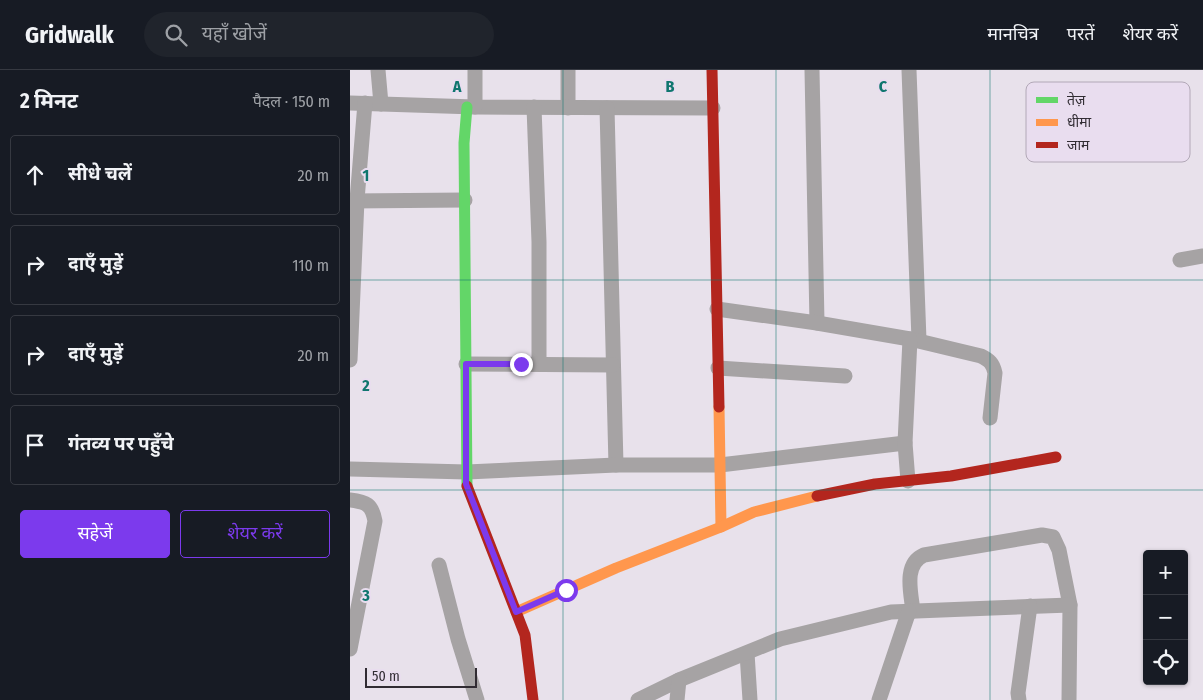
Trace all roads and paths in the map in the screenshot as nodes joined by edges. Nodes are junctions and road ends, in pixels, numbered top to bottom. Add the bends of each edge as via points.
1 (378, 70) edge
2 (476, 70) edge
3 (568, 70) edge
4 (712, 70) edge
5 (812, 70) edge
6 (909, 70) edge
7 (357, 103) edge
8 (381, 104) junction
9 (471, 107) junction
10 (534, 107) junction
11 (568, 108) junction
12 (607, 108) junction
13 (713, 108) junction
14 (353, 200) edge
15 (465, 200) junction
16 (1203, 256) edge
17 (1180, 260) dead end
18 (352, 275) edge
19 (717, 309) junction
20 (816, 323) junction
21 (914, 339) junction
22 (350, 360) edge
23 (466, 364) junction
24 (539, 364) junction
25 (613, 365) junction
26 (718, 368) junction
27 (845, 376) dead end
28 (990, 418) dead end
29 (905, 443) junction
30 (1056, 457) dead end
31 (616, 465) junction
32 (720, 465) junction
33 (350, 469) edge
34 (467, 472) junction
35 (908, 481) junction
36 (350, 500) edge
37 (721, 527) junction
38 (439, 565) dead end
39 (356, 594) edge
40 (1070, 605) junction
41 (1030, 606) junction
42 (911, 611) junction
43 (516, 612) junction
44 (350, 649) edge
45 (747, 653) junction
46 (679, 680) junction
47 (477, 700) edge
48 (533, 700) edge
49 (638, 700) edge
50 (677, 700) edge
51 (750, 700) edge
52 (879, 700) edge
53 (1019, 700) edge
54 (1067, 700) edge

1 - 8 street
2 - 9 street
3 - 11 street
4 - 13 street
5 - 20 street
6 - 21 street
7 - 8 street
7 - 14 street
8 - 9 street
9 - 10 street
9 - 15 street via 464,143
10 - 11 street
10 - 24 street
11 - 12 street
12 - 13 street
12 - 25 street
13 - 19 street
14 - 15 street
14 - 18 street
15 - 23 street
16 - 17 street
18 - 22 street
19 - 20 street
19 - 26 street
20 - 21 street
21 - 28 street via 981,356 991,362 995,372
21 - 29 street
23 - 24 street
23 - 34 street
24 - 25 street
25 - 31 street
26 - 27 street
26 - 32 street
29 - 32 street
29 - 35 street
30 - 35 street
31 - 32 street
31 - 34 street
32 - 37 street
33 - 34 street
34 - 43 street via 466,484
35 - 37 street via 875,484 791,501 754,512
36 - 39 street via 370,506 375,521
37 - 43 street
38 - 47 street
39 - 44 street
40 - 41 street
40 - 42 street via 1056,541 1042,535 917,558 910,579
40 - 54 street
41 - 42 street
41 - 53 street
42 - 45 street via 891,612 780,639
42 - 52 street
43 - 48 street via 525,635
45 - 46 street
45 - 51 street
46 - 49 street
46 - 50 street

